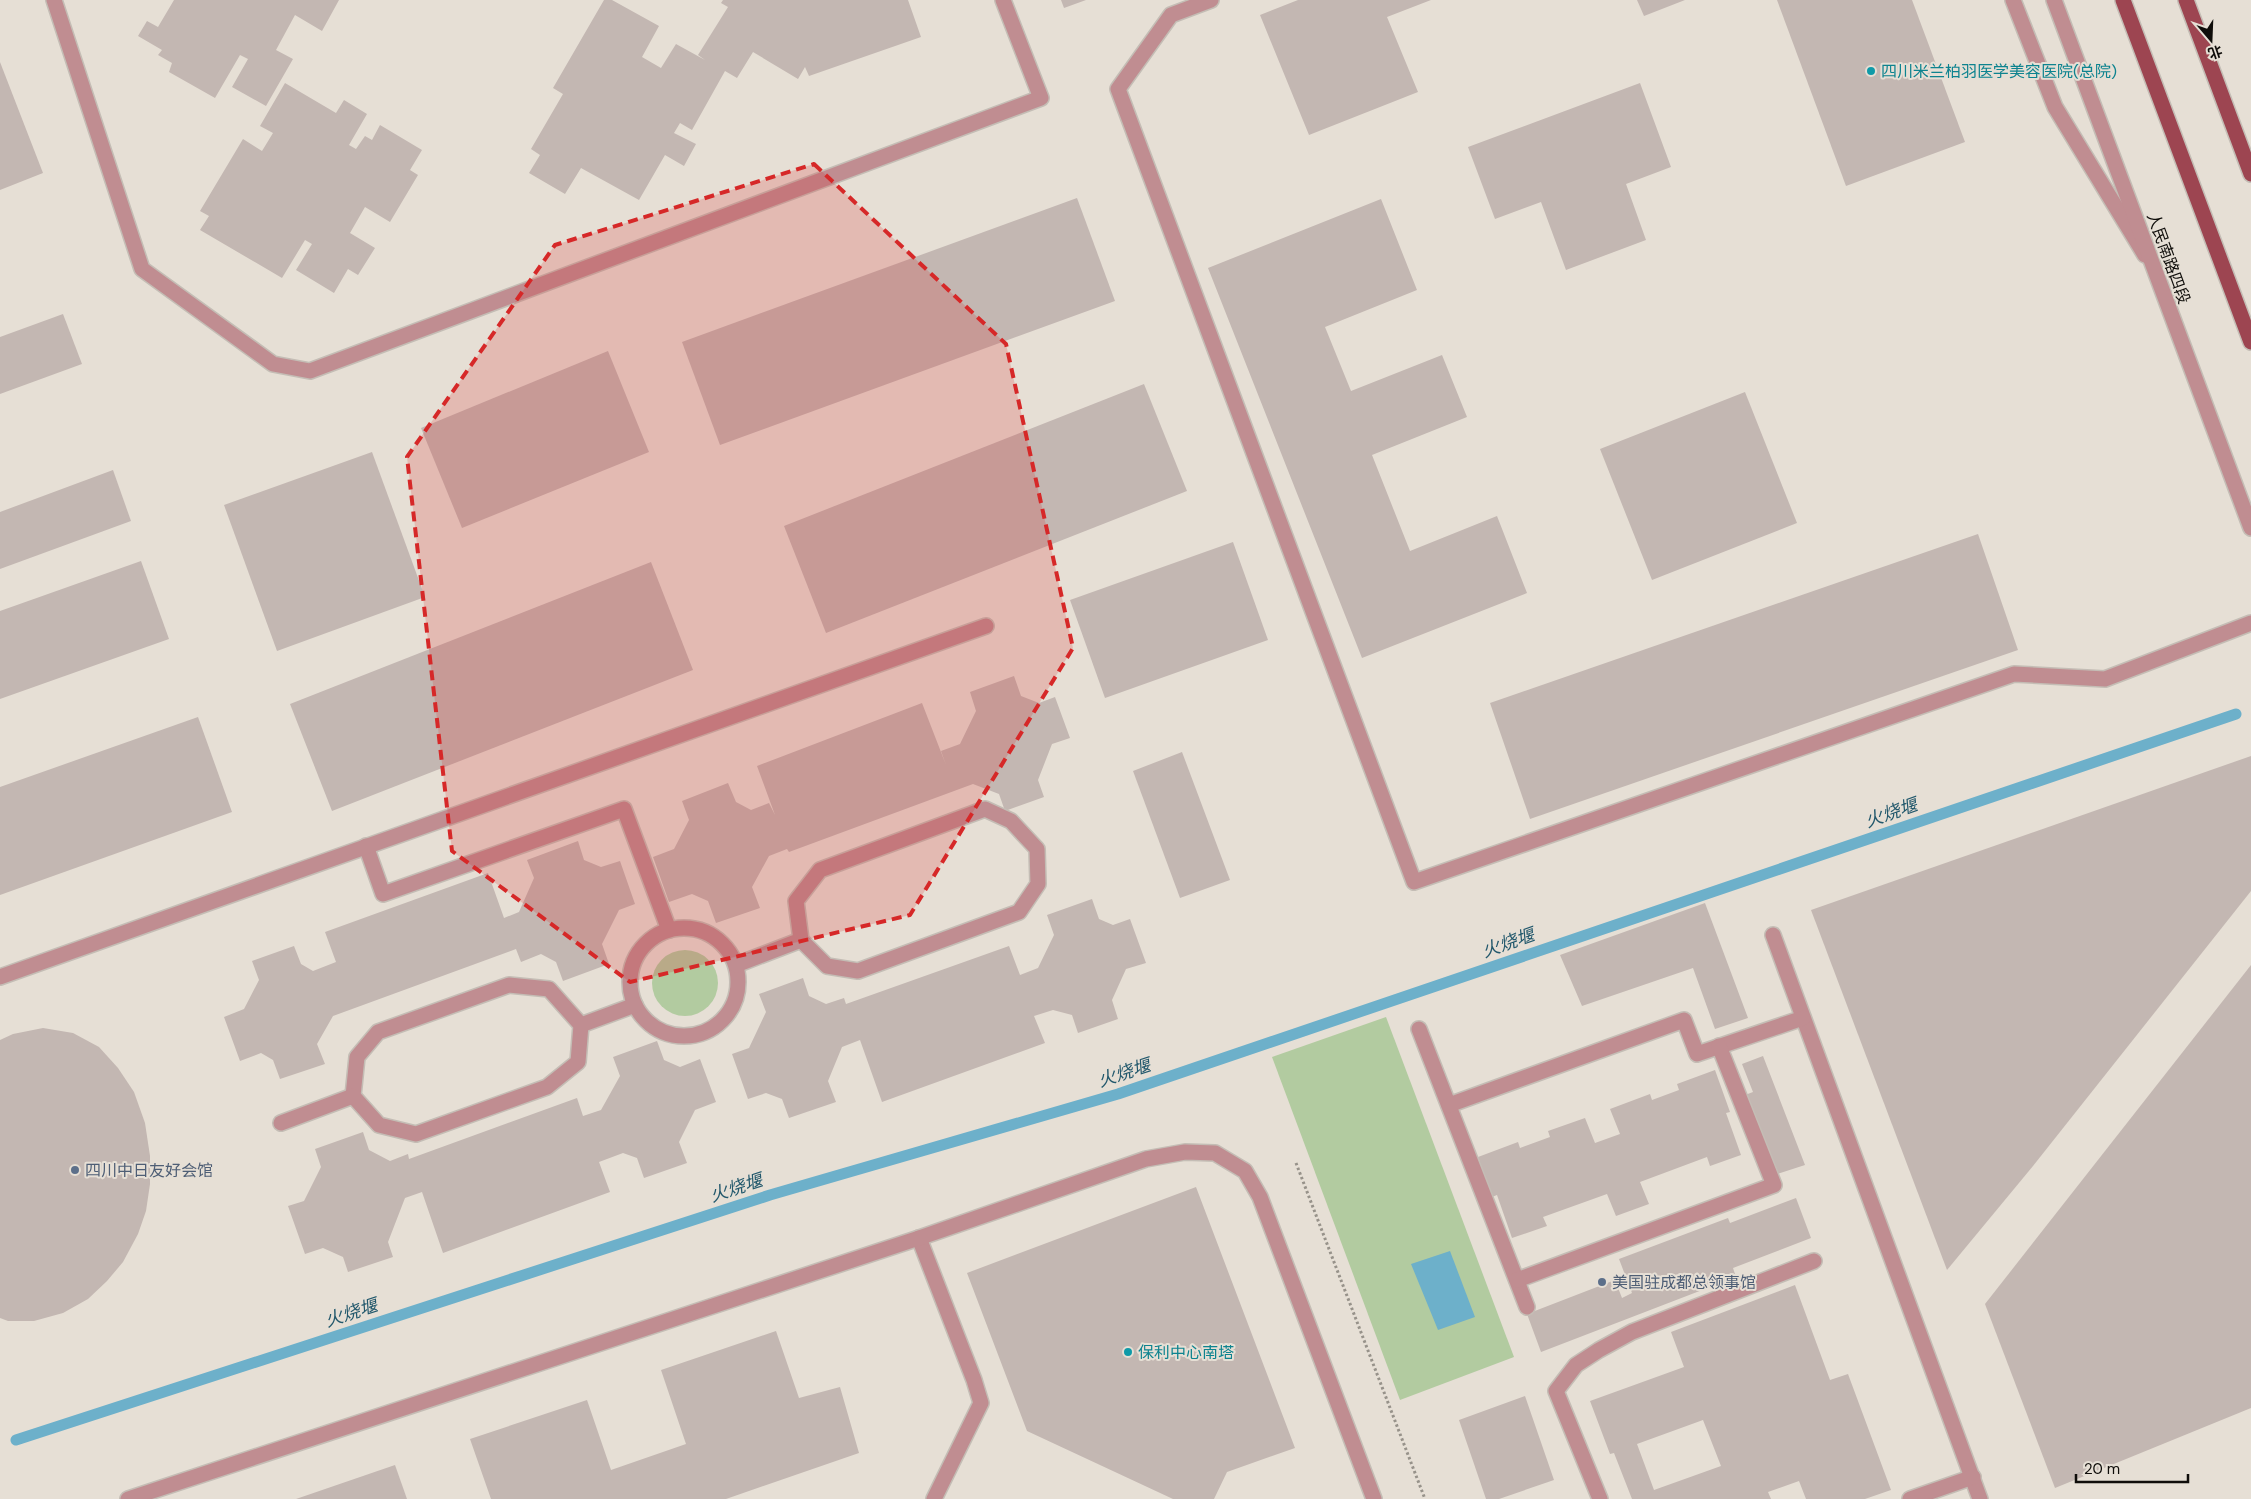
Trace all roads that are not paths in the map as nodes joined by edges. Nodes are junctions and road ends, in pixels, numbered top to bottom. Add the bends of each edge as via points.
1 (54, 0) edge
2 (1003, 0) edge
3 (1211, 0) edge
4 (2014, 0) edge
5 (2054, 0) edge
6 (2123, 0) edge
7 (2186, 0) edge
8 (2250, 172) edge
9 (2156, 272) junction
10 (2251, 342) edge
11 (2251, 528) edge
12 (2251, 623) edge
13 (986, 626) dead end
14 (366, 846) junction
15 (669, 930) junction
16 (1773, 935) dead end
17 (801, 940) junction
18 (736, 965) junction
19 (0, 977) edge
20 (635, 1005) junction
21 (1803, 1018) junction
22 (581, 1024) junction
23 (1419, 1029) dead end
24 (1719, 1046) junction
25 (353, 1096) junction
26 (1449, 1105) junction
27 (281, 1123) dead end
28 (919, 1238) junction
29 (1814, 1261) dead end
30 (1517, 1280) junction
31 (1527, 1307) dead end
32 (1972, 1477) junction
33 (128, 1499) edge
34 (934, 1499) edge
35 (1374, 1499) edge
36 (1600, 1499) edge
37 (1910, 1499) edge
38 (1980, 1499) edge

1 - 2 street via 142,269 273,364 310,371 1041,98
3 - 12 street via 1171,15 1118,89 1414,882 2014,674 2105,679
4 - 9 street via 2055,107
5 - 9 street, 人民南路四段
6 - 10 main road
7 - 8 main road
9 - 11 street, 人民南路四段
13 - 14 street
14 - 15 street via 383,894 624,809
14 - 19 street
15 - 18 street via 687,928 705,932 721,942
15 - 20 street via 653,937 640,950 632,965 629,982
16 - 21 street
17 - 17 street via 827,966 858,971 1020,912 1038,884 1037,849 1010,821 985,809 820,870 796,901
17 - 18 street
18 - 20 street via 738,991 732,1009 705,1033 670,1035 654,1028 640,1016
20 - 22 street
21 - 24 street
21 - 32 street
22 - 25 street via 578,1062 547,1087 416,1134 379,1125
22 - 25 street via 549,989 509,985 378,1032 358,1058
23 - 26 street
24 - 26 street via 1696,1054 1684,1020
24 - 30 street via 1774,1185
25 - 27 street
26 - 30 street
28 - 33 street
28 - 34 street via 981,1403
28 - 35 street via 1146,1159 1185,1152 1215,1153 1245,1171 1260,1197
29 - 36 street via 1632,1332 1576,1366 1556,1391
30 - 31 street
32 - 37 street
32 - 38 street

